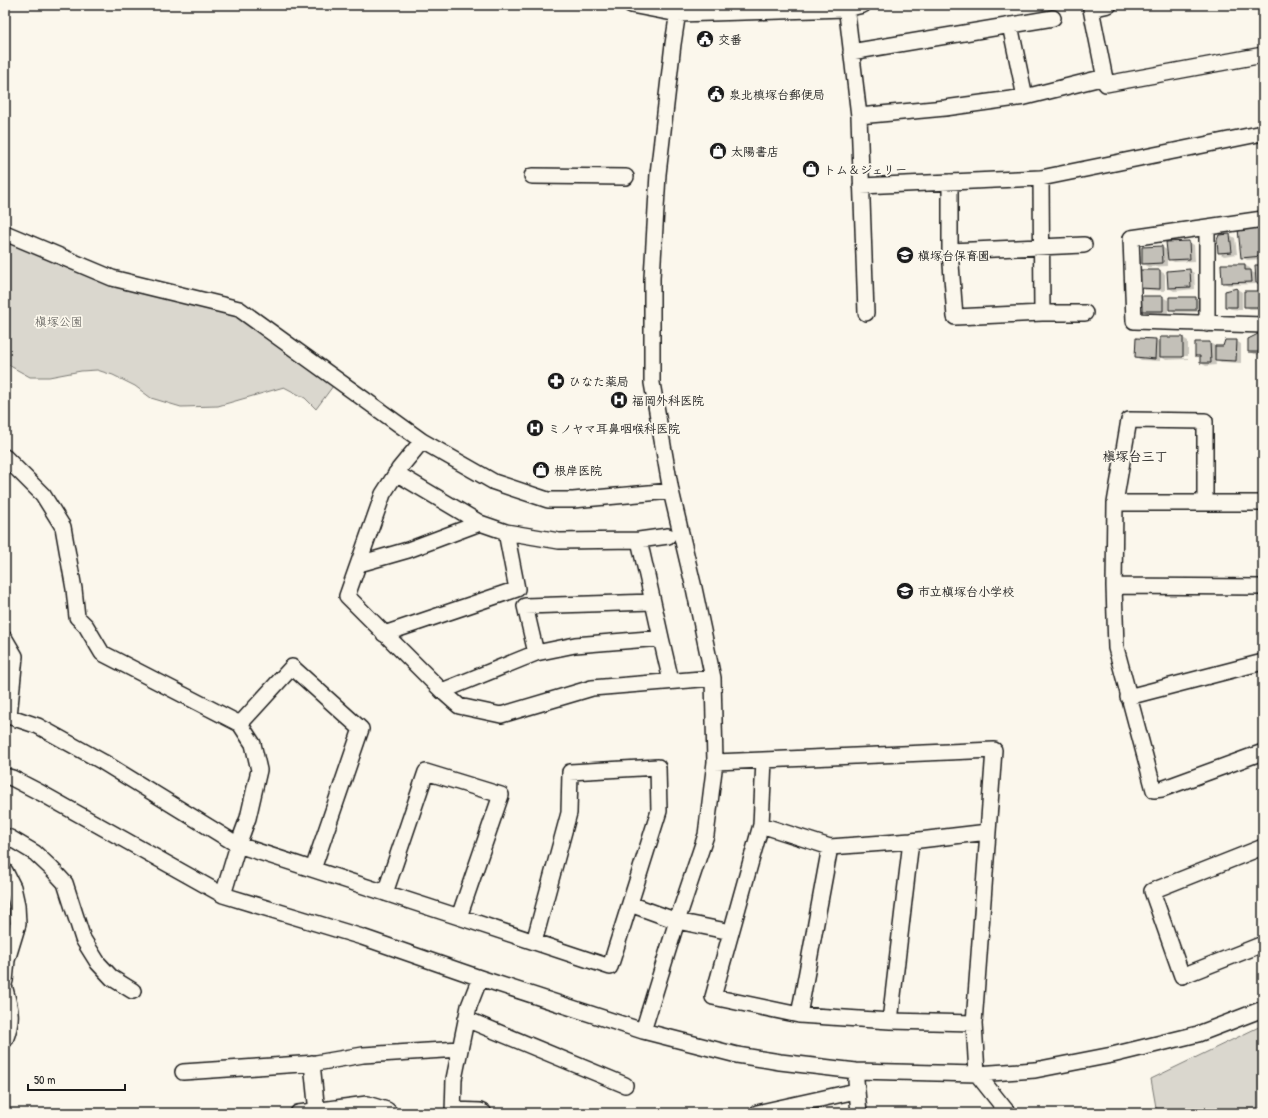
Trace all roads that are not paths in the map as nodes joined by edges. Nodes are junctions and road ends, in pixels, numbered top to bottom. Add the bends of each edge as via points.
1 (631, 5) edge
2 (863, 5) edge
3 (1109, 5) edge
4 (846, 7) edge
5 (678, 10) edge
6 (1054, 18) dead end
7 (1010, 25) junction
8 (851, 52) junction
9 (1263, 55) edge
10 (1105, 77) junction
11 (1025, 97) junction
12 (859, 116) junction
13 (1263, 132) edge
14 (532, 176) dead end
15 (626, 177) dead end
16 (1041, 178) junction
17 (950, 182) junction
18 (861, 186) junction
19 (1263, 219) edge
20 (1207, 228) junction
21 (5, 233) edge
22 (1084, 245) dead end
23 (1042, 247) junction
24 (950, 251) junction
25 (866, 313) dead end
26 (1042, 313) junction
27 (1085, 313) dead end
28 (1207, 324) junction
29 (1263, 325) edge
30 (422, 441) junction
31 (5, 457) edge
32 (396, 473) junction
33 (671, 491) junction
34 (1115, 503) junction
35 (1205, 503) junction
36 (1263, 503) edge
37 (480, 523) junction
38 (506, 532) junction
39 (668, 536) dead end
40 (639, 540) junction
41 (359, 564) junction
42 (1114, 586) junction
43 (1263, 587) edge
44 (517, 589) junction
45 (653, 602) junction
46 (525, 606) junction
47 (384, 634) junction
48 (662, 638) junction
49 (5, 639) edge
50 (536, 653) junction
51 (1263, 662) edge
52 (713, 678) junction
53 (671, 681) junction
54 (442, 691) junction
55 (1128, 697) junction
56 (7, 716) edge
57 (240, 724) junction
58 (1263, 752) edge
59 (764, 760) junction
60 (715, 762) junction
61 (5, 776) edge
62 (761, 825) junction
63 (988, 832) junction
64 (5, 836) edge
65 (911, 841) junction
66 (238, 845) junction
67 (830, 847) junction
68 (1263, 847) edge
69 (313, 869) junction
70 (5, 871) edge
71 (385, 893) junction
72 (223, 895) junction
73 (630, 904) junction
74 (459, 916) junction
75 (677, 921) junction
76 (731, 932) junction
77 (534, 942) junction
78 (1263, 944) edge
79 (480, 978) junction
80 (5, 981) edge
81 (5, 989) edge
82 (133, 991) dead end
83 (1263, 1009) edge
84 (799, 1015) junction
85 (466, 1019) junction
86 (890, 1020) junction
87 (974, 1023) junction
88 (643, 1032) junction
89 (5, 1040) edge
90 (460, 1049) junction
91 (312, 1063) junction
92 (856, 1071) junction
93 (183, 1072) dead end
94 (977, 1074) junction
95 (625, 1085) dead end
96 (856, 1091) junction
97 (453, 1111) edge
98 (317, 1112) edge
99 (298, 1113) edge
100 (390, 1113) edge
101 (484, 1113) edge
102 (757, 1113) edge
103 (860, 1113) edge
104 (1008, 1113) edge

1 - 5 street
2 - 4 street
3 - 10 street via 1091,8
4 - 5 street
4 - 8 street
5 - 33 street via 658,174 652,278 652,383
6 - 7 street
7 - 8 street
7 - 11 street
8 - 12 street
9 - 10 street via 1106,84
10 - 11 street
11 - 12 street
12 - 18 street
13 - 16 street
14 - 15 street
16 - 17 street
16 - 23 street
17 - 18 street
17 - 24 street
18 - 25 street
19 - 20 street
20 - 28 street
20 - 28 street via 1131,238 1134,321
21 - 30 street via 112,278 239,309
22 - 23 street
23 - 24 street
23 - 26 street
24 - 26 street via 955,318
26 - 27 street
28 - 29 street
30 - 32 street
30 - 33 street via 494,482 548,500
31 - 57 street via 43,495 63,527 77,617 86,626 102,653
32 - 37 street
32 - 41 street via 383,494
33 - 52 street
34 - 35 street
34 - 35 street via 1129,420 1204,421
34 - 42 street
35 - 36 street
37 - 38 street
37 - 41 street via 408,550
38 - 40 street via 559,541
38 - 44 street
39 - 40 street
40 - 45 street
41 - 47 street via 347,596
42 - 43 street
42 - 55 street via 1116,648
44 - 46 street
44 - 47 street
45 - 46 street
45 - 48 street
46 - 50 street
47 - 54 street
48 - 50 street via 575,645
48 - 53 street
49 - 56 street via 15,656
50 - 54 street
51 - 55 street
52 - 53 street
52 - 60 street
53 - 54 street via 592,688 501,715 459,706
55 - 58 street via 1154,790
56 - 66 street via 38,726 103,762
57 - 66 street via 253,744 259,770 248,818
57 - 69 street via 292,667 361,729
59 - 60 street
59 - 62 street
59 - 63 street via 994,750
60 - 75 street via 706,835
61 - 72 street via 41,793
62 - 67 street
62 - 76 street
63 - 65 street
63 - 87 street
64 - 82 street via 35,853 65,884 83,939 98,963 112,978
65 - 67 street
65 - 86 street
66 - 69 street
66 - 72 street
67 - 84 street
68 - 78 street via 1152,891 1182,976
69 - 71 street
70 - 80 street via 13,887 18,924 7,960
71 - 74 street
71 - 74 street via 426,772 501,795
72 - 79 street via 362,937
73 - 75 street
73 - 77 street via 610,967
73 - 77 street via 659,811 658,767 570,772 569,813
74 - 77 street
75 - 76 street
75 - 88 street
76 - 84 street via 713,997
79 - 85 street
79 - 88 street
81 - 89 street via 10,1007 10,1027
83 - 94 street via 1198,1034 1112,1055 1036,1070
84 - 86 street
85 - 90 street
85 - 95 street
86 - 87 street
87 - 94 street
88 - 92 street via 737,1055 788,1064
90 - 91 street via 363,1055
90 - 97 street via 454,1079
91 - 93 street
91 - 98 street
92 - 94 street
92 - 96 street
94 - 104 street
96 - 102 street
96 - 103 street
97 - 101 street
98 - 99 street
98 - 100 street via 367,1104

